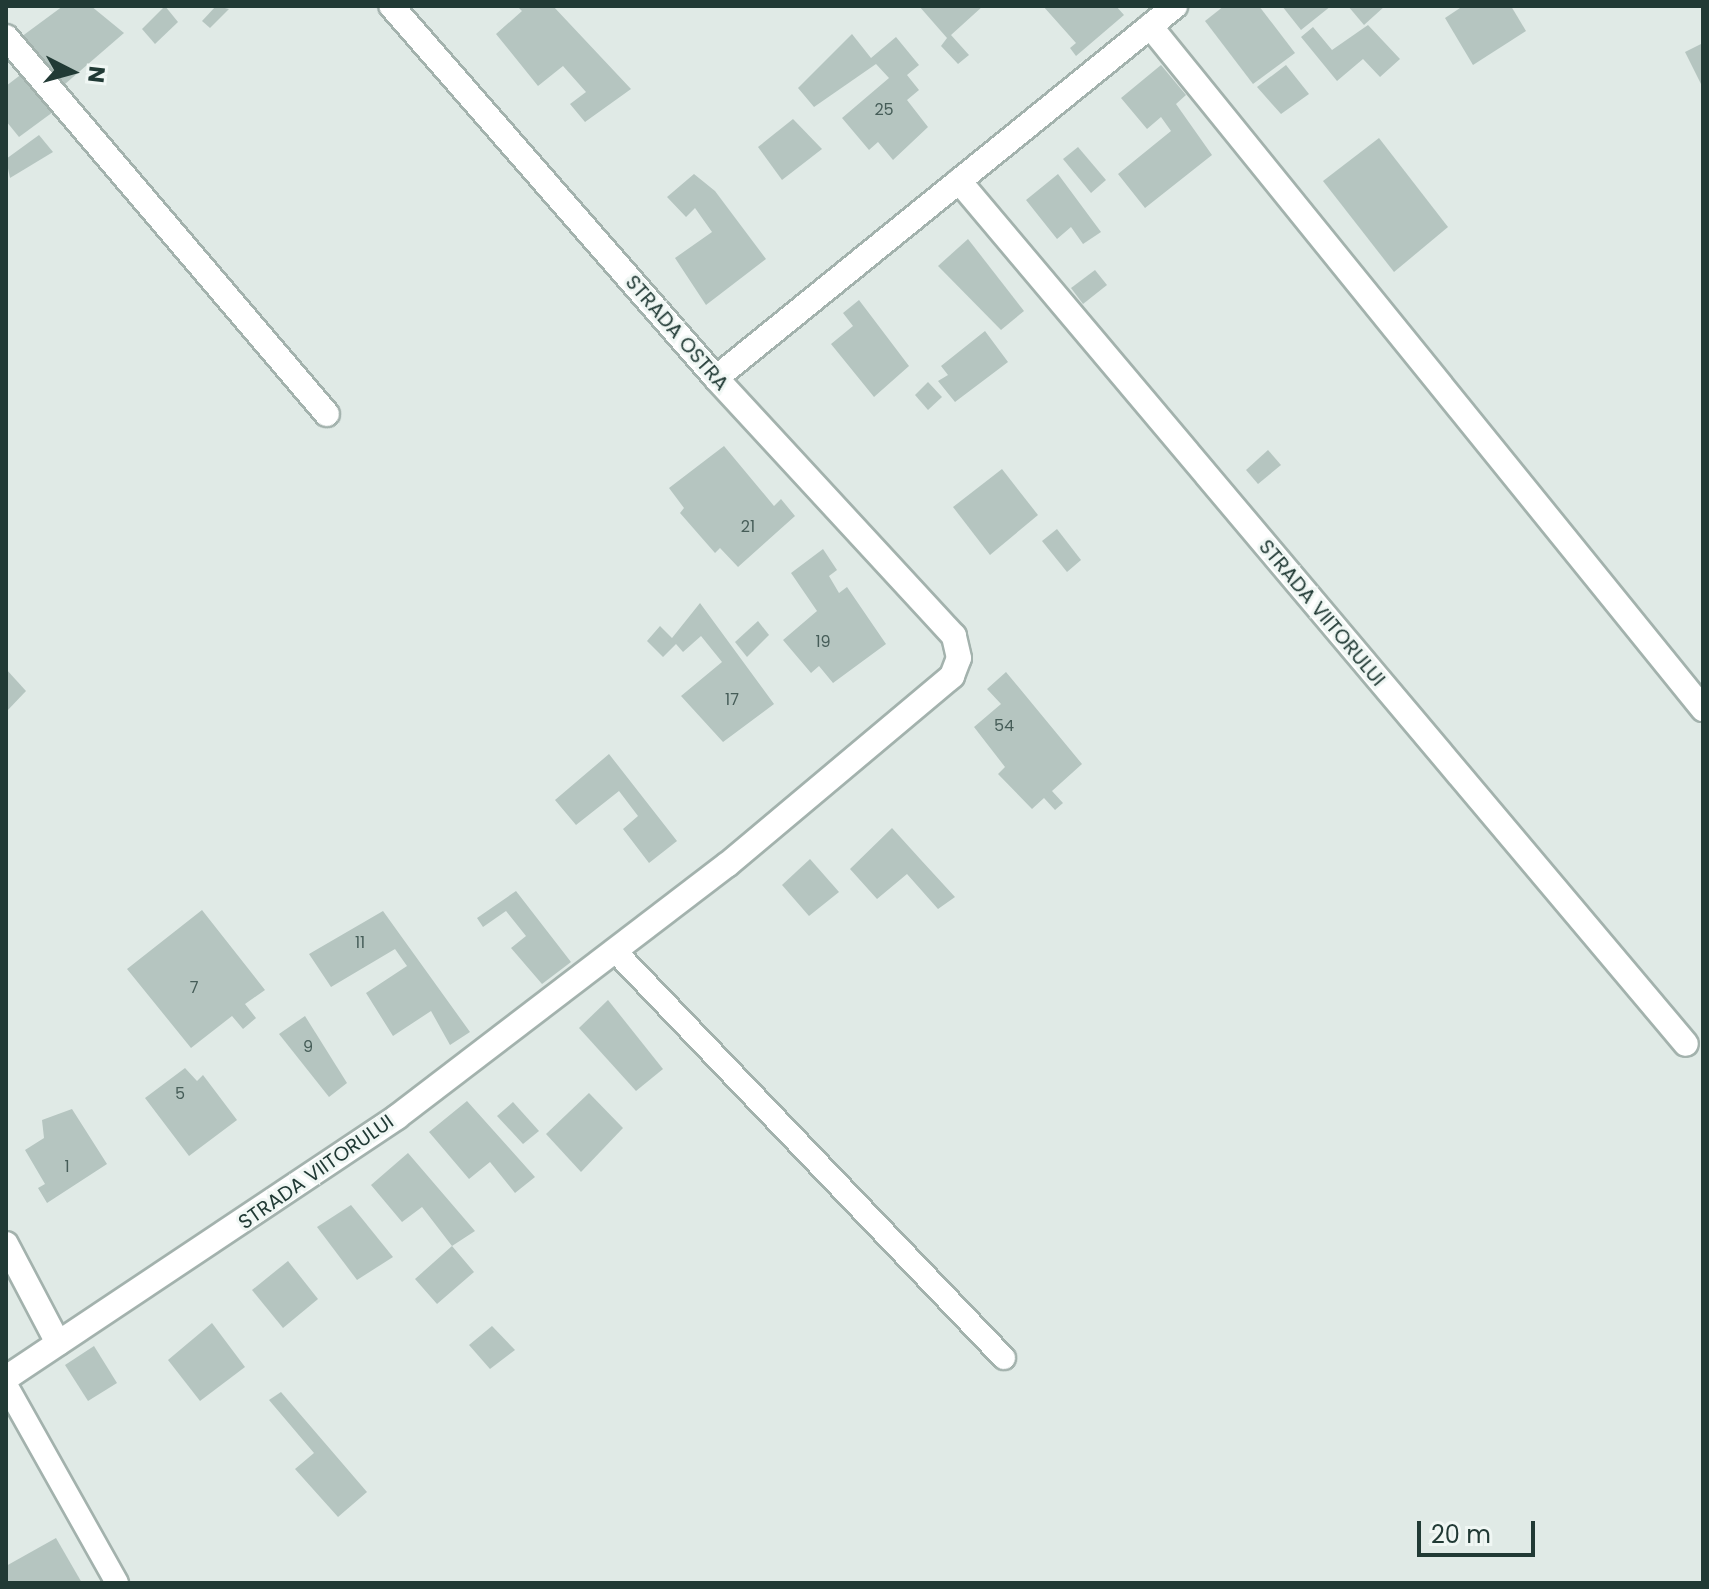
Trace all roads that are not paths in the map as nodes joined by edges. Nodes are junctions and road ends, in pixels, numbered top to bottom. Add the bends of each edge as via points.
1 (391, 6) edge
2 (1175, 6) edge
3 (1150, 26) junction
4 (6, 37) edge
5 (959, 181) junction
6 (716, 378) junction
7 (327, 414) dead end
8 (959, 658) joint
9 (1703, 709) edge
10 (615, 951) junction
11 (1686, 1044) dead end
12 (6, 1244) edge
13 (58, 1343) junction
14 (1004, 1358) dead end
15 (6, 1378) edge
16 (6, 1385) edge
17 (117, 1583) edge

1 - 6 street, STRADA OSTRA
2 - 3 street
3 - 5 street
3 - 9 street
4 - 7 street
5 - 6 street
5 - 11 street, STRADA VIITORULUI
6 - 8 street, STRADA OSTRA via 954,636
8 - 10 street, STRADA VIITORULUI via 952,676
10 - 13 street, STRADA VIITORULUI via 397,1117
10 - 14 lane
12 - 13 street
13 - 15 street, STRADA VIITORULUI
16 - 17 lane

